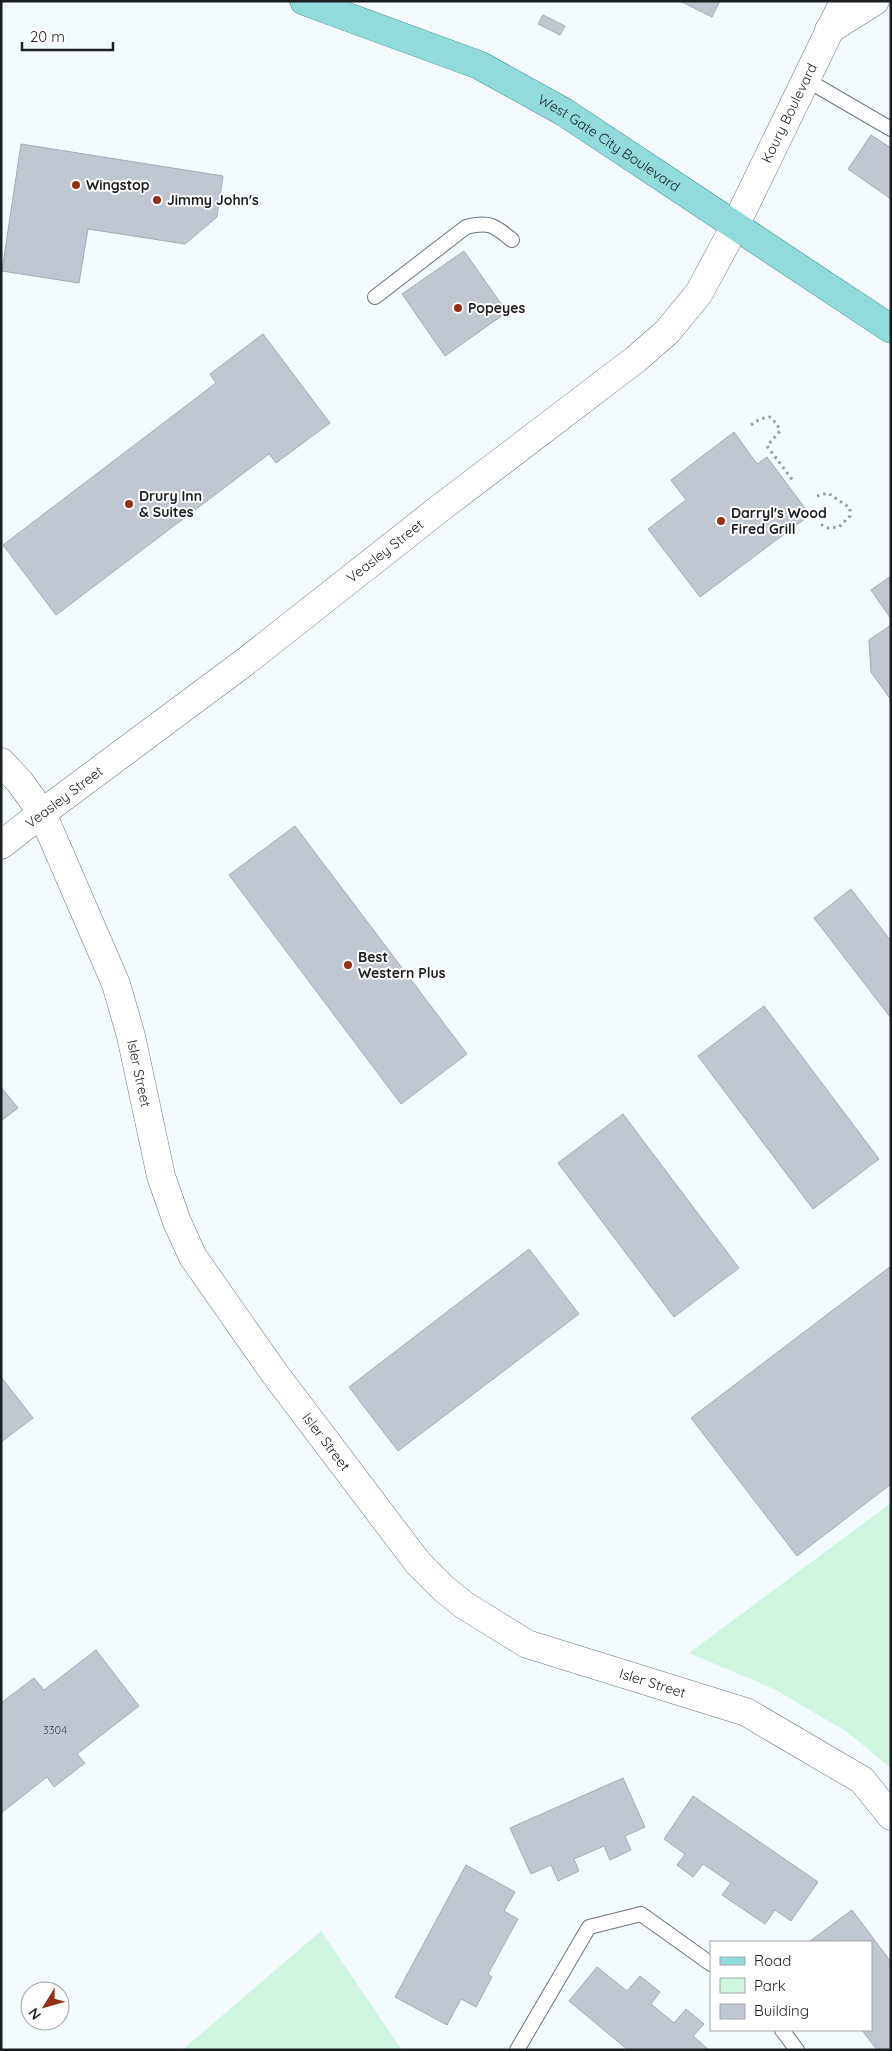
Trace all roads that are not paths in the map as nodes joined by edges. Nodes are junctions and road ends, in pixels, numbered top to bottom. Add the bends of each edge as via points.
1 (304, 1) edge
2 (844, 1) edge
3 (875, 1) edge
4 (829, 30) junction
5 (805, 78) junction
6 (891, 129) edge
7 (735, 226) junction
8 (512, 240) dead end
9 (375, 296) dead end
10 (891, 329) edge
11 (1, 762) edge
12 (42, 813) junction
13 (1, 845) edge
14 (891, 1816) edge
15 (710, 1963) edge
16 (783, 2031) edge
17 (517, 2050) edge
18 (797, 2050) edge

1 - 7 main road, West Gate City Boulevard via 479,65 564,112
2 - 4 street, Koury Boulevard
3 - 4 street
4 - 5 street, Koury Boulevard
5 - 6 lane
5 - 7 street, Koury Boulevard
7 - 10 main road, West Gate City Boulevard
7 - 12 street, Veasley Street via 699,293 667,332 636,359 245,662
8 - 9 lane via 496,226 480,223 466,227
11 - 12 street, Isler Street
12 - 13 street, Veasley Street
12 - 14 street, Isler Street via 116,984 131,1036 161,1176 193,1257 418,1563 464,1605 527,1644 746,1712 862,1780
15 - 17 lane via 640,1914 589,1927
16 - 18 lane

